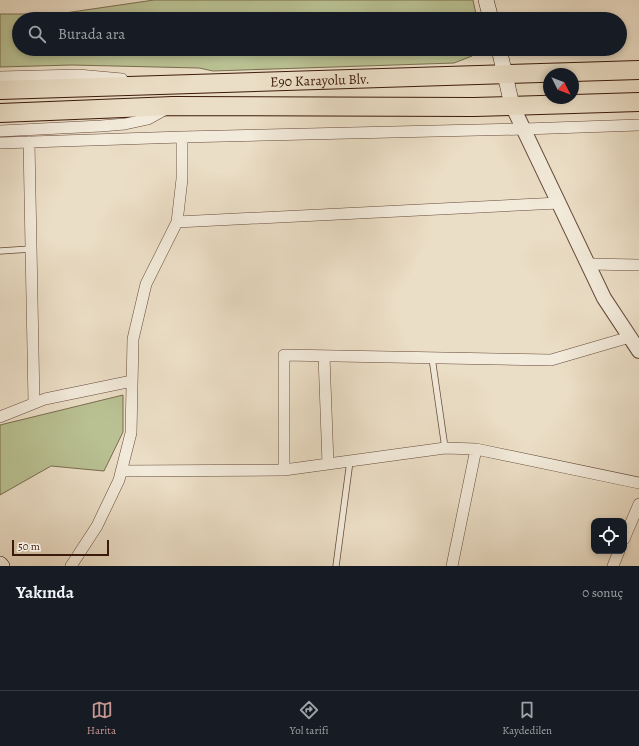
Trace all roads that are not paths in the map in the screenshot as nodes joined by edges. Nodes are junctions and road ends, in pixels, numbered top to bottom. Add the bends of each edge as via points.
1 (486, 0) edge
2 (489, 12) edge
3 (501, 56) edge
4 (639, 70) edge
5 (506, 74) junction
6 (0, 77) edge
7 (194, 84) junction
8 (0, 90) edge
9 (639, 102) edge
10 (512, 105) junction
11 (173, 106) junction
12 (0, 113) edge
13 (639, 125) edge
14 (524, 130) junction
15 (0, 131) edge
16 (182, 137) junction
17 (29, 142) junction
18 (0, 143) edge
19 (559, 203) junction
20 (177, 222) junction
21 (31, 249) junction
22 (0, 251) edge
23 (588, 264) junction
24 (639, 265) edge
25 (630, 337) junction
26 (639, 352) edge
27 (324, 356) junction
28 (432, 358) junction
29 (132, 381) junction
30 (34, 403) junction
31 (0, 417) edge
32 (446, 448) junction
33 (476, 449) junction
34 (350, 461) junction
35 (328, 464) junction
36 (284, 470) junction
37 (122, 471) junction
38 (639, 483) edge
39 (639, 504) edge
40 (627, 532) edge
41 (618, 554) edge
42 (71, 566) edge
43 (336, 566) edge
44 (452, 566) edge
45 (612, 566) edge

1 - 2 main road
3 - 5 main road
4 - 5 highway, E90 Karayolu Blv.
5 - 7 highway, E90 Karayolu Blv.
5 - 10 main road
6 - 7 street via 78,76
7 - 8 highway, E90 Karayolu Blv.
9 - 10 highway, E90 Karayolu Blv.
10 - 11 highway, E90 Karayolu Blv.
10 - 14 street
11 - 12 highway, E90 Karayolu Blv.
11 - 15 street via 148,119 125,124
13 - 14 street
14 - 16 street
14 - 19 street
16 - 17 street
16 - 20 street via 182,180
17 - 18 street
17 - 21 street
19 - 20 street
19 - 23 street
20 - 29 street via 146,284 133,339
21 - 22 lane
21 - 30 street
23 - 24 street
23 - 25 street via 604,298
25 - 26 street
25 - 28 street via 551,360
27 - 28 street
27 - 35 street
27 - 36 street via 284,355
28 - 32 lane
29 - 30 street
29 - 37 street via 132,434
30 - 31 street
32 - 33 street
32 - 34 street
33 - 38 street
33 - 44 street
34 - 35 street
34 - 43 lane
35 - 36 street
36 - 37 street
37 - 42 street via 97,526
39 - 40 street
41 - 45 street

